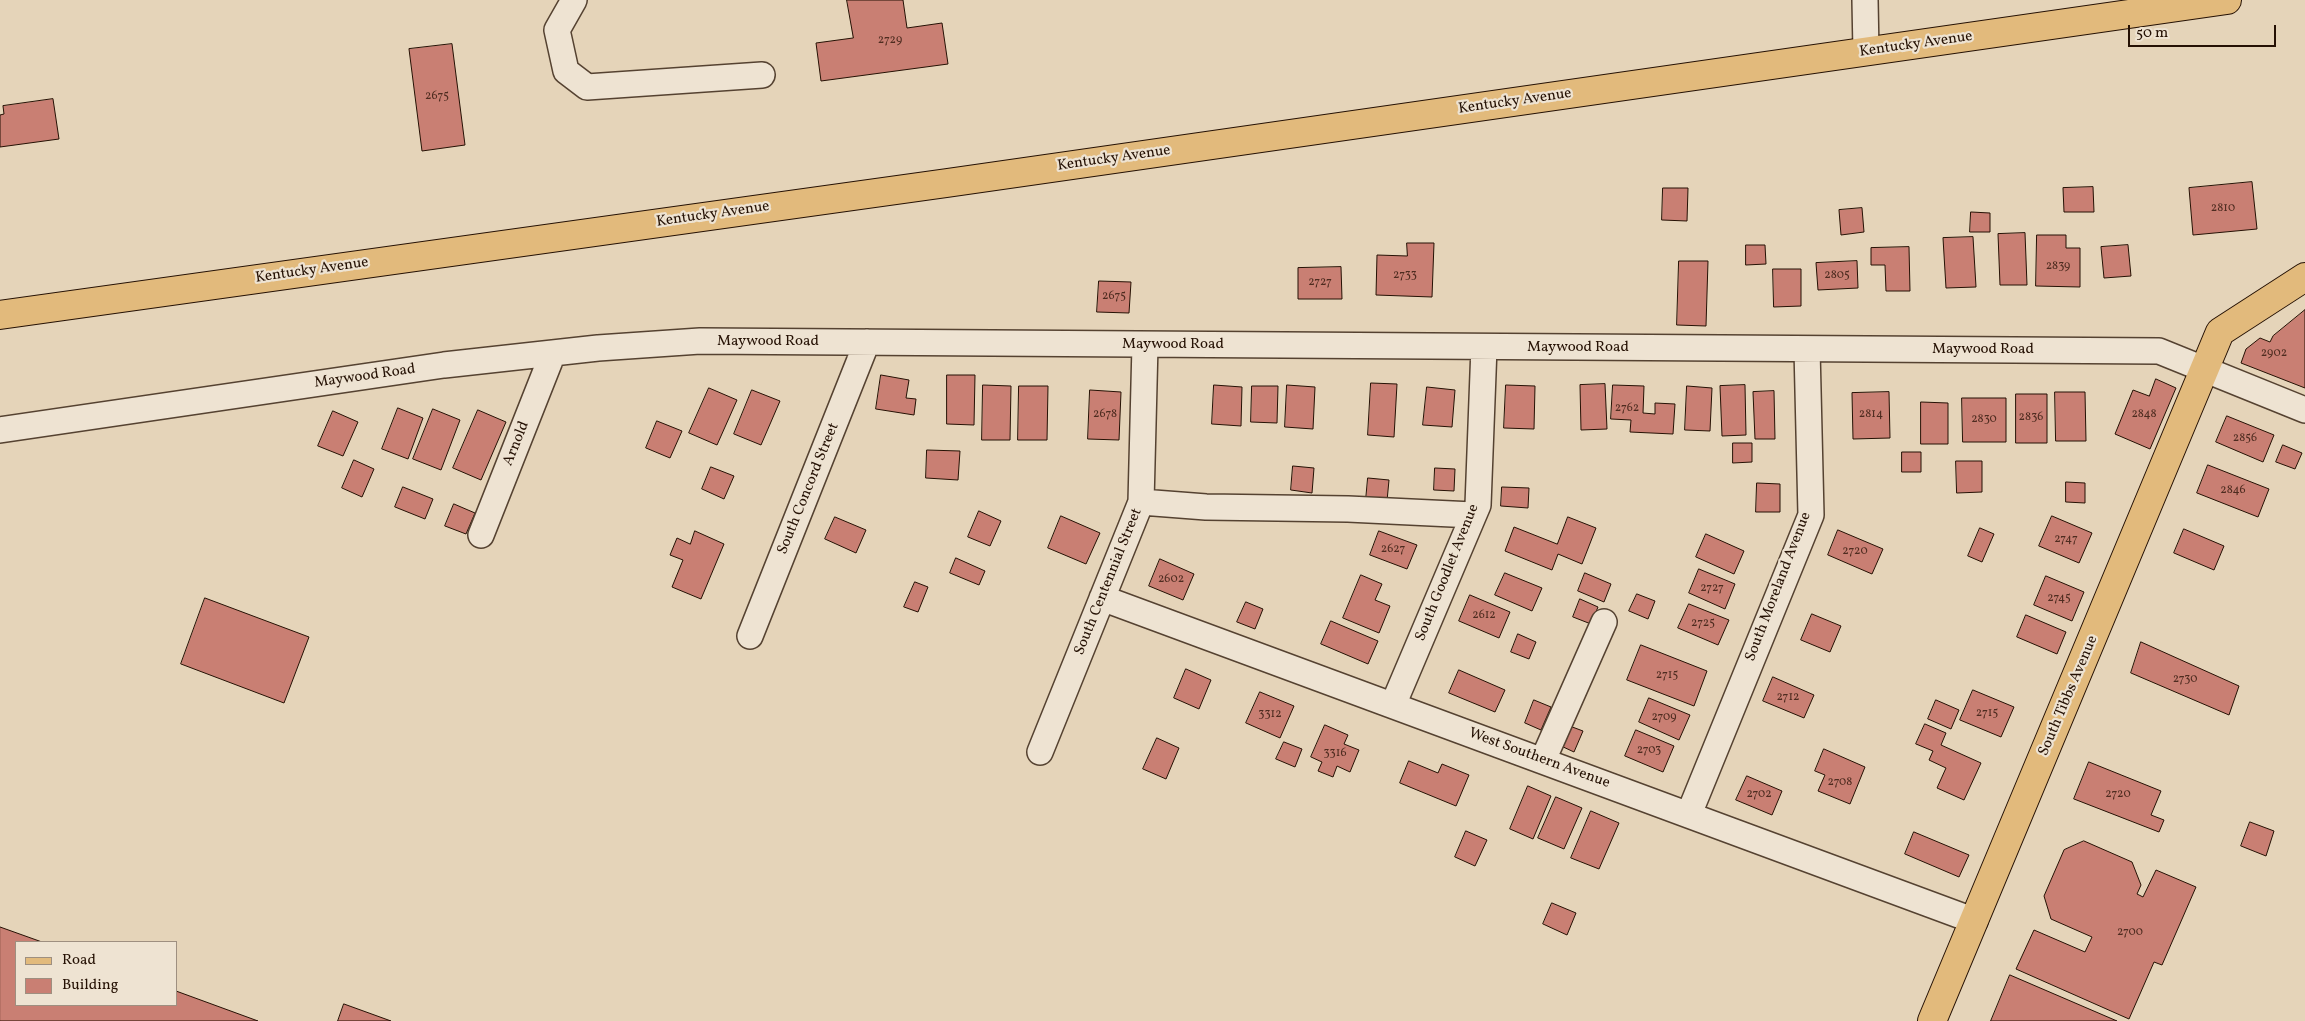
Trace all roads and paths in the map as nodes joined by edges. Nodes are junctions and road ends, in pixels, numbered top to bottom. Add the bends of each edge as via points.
1 (574, 0) edge
2 (1865, 0) edge
3 (2213, 1) edge
4 (1866, 52) junction
5 (762, 75) dead end
6 (2305, 277) edge
7 (0, 315) edge
8 (867, 342) junction
9 (1145, 345) junction
10 (1484, 347) junction
11 (1807, 350) junction
12 (553, 353) junction
13 (2204, 371) junction
14 (2305, 410) edge
15 (0, 430) edge
16 (1142, 502) junction
17 (1473, 515) junction
18 (481, 535) dead end
19 (1102, 598) junction
20 (1604, 622) dead end
21 (750, 636) dead end
22 (1393, 705) junction
23 (1040, 752) dead end
24 (1543, 760) junction
25 (1689, 814) junction
26 (1975, 921) junction
27 (1932, 1021) edge

1 - 5 street via 557,30 566,71 587,87
2 - 4 street
3 - 4 main road, Kentucky Avenue
4 - 7 main road, Kentucky Avenue
6 - 13 main road via 2220,332
8 - 9 street, Maywood Road
8 - 12 street, Maywood Road via 700,341
8 - 21 street, South Concord Street
9 - 10 street, Maywood Road
9 - 16 street, South Centennial Street
10 - 11 street, Maywood Road
10 - 17 street, South Goodlet Avenue via 1478,505
11 - 13 street, Maywood Road via 2159,351
11 - 25 street, South Moreland Avenue via 1811,515
12 - 15 street, Maywood Road via 444,365
12 - 18 street, Arnold
13 - 14 street, Maywood Road
13 - 26 main road, South Tibbs Avenue
16 - 17 street
16 - 19 street, South Centennial Street
17 - 22 street, South Goodlet Avenue
19 - 22 street, West Southern Avenue
19 - 23 street, South Centennial Street
20 - 24 street
22 - 24 street, West Southern Avenue
24 - 25 street, West Southern Avenue
25 - 26 street, West Southern Avenue
26 - 27 main road, South Tibbs Avenue

